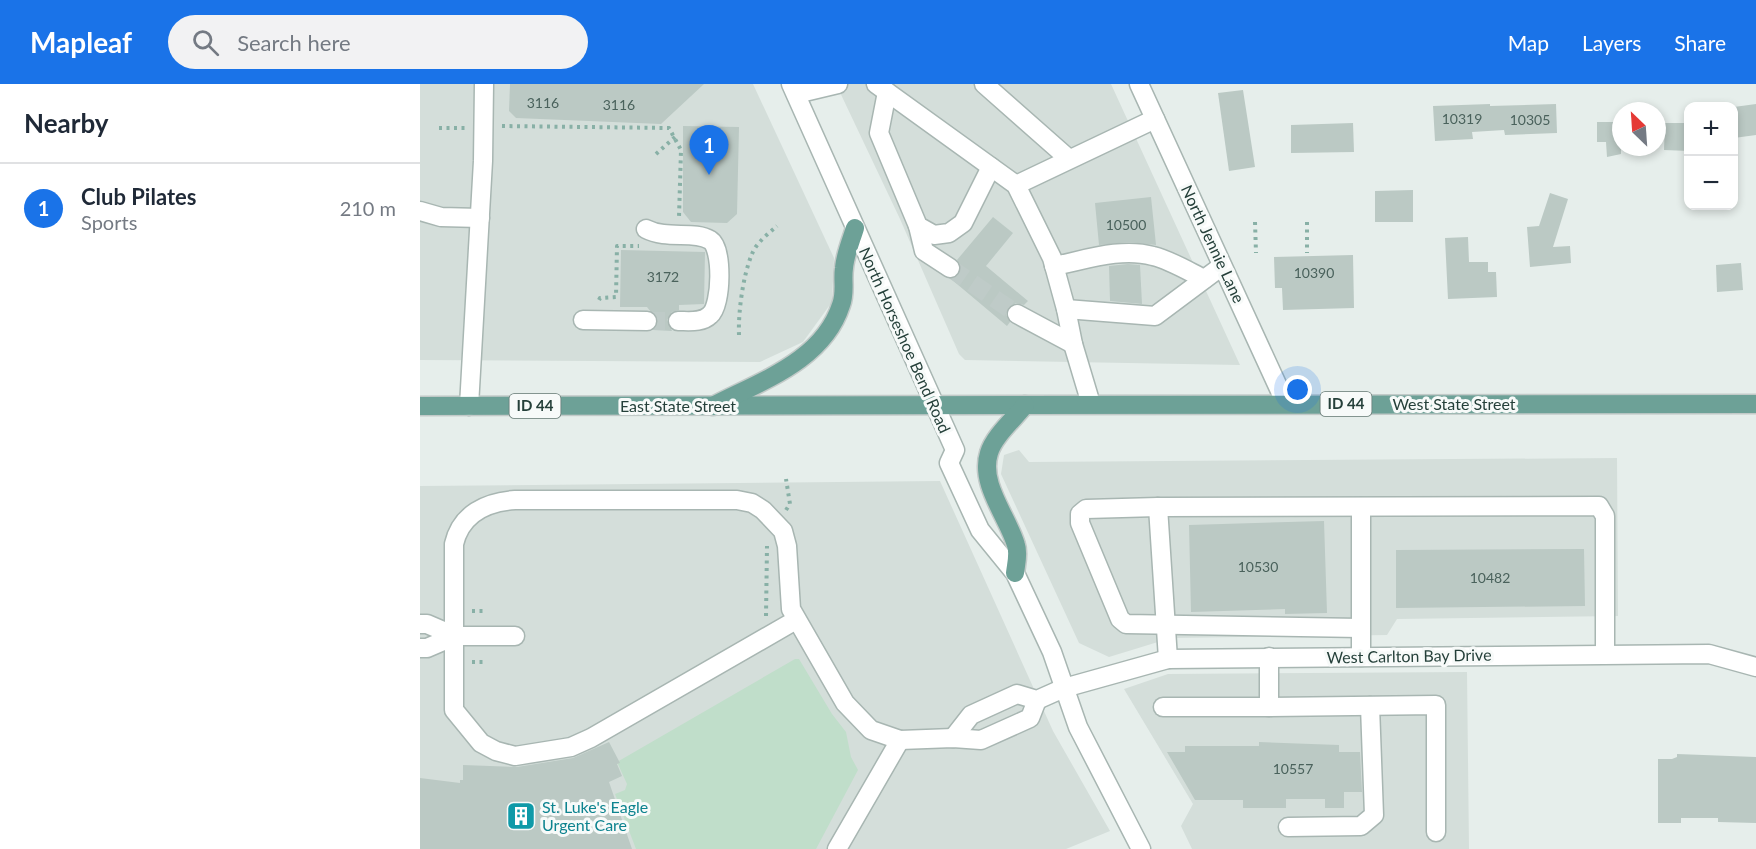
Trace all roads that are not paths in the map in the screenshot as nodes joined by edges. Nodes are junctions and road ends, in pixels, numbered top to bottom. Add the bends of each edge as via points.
1 (484, 84) edge
2 (838, 84) edge
3 (984, 84) edge
4 (1139, 84) edge
5 (882, 88) edge
6 (794, 89) edge
7 (1155, 119) junction
8 (1069, 159) junction
9 (991, 167) junction
10 (1016, 185) junction
11 (420, 211) edge
12 (480, 218) junction
13 (918, 226) junction
14 (855, 228) junction
15 (647, 237) road end
16 (1054, 266) junction
17 (1222, 266) junction
18 (950, 268) tunnel mouth
19 (1204, 279) junction
20 (1066, 309) junction
21 (1017, 314) tunnel mouth
22 (583, 320) dead end
23 (647, 321) tunnel mouth
24 (678, 321) tunnel mouth
25 (1072, 344) junction
26 (1091, 404) junction
27 (1286, 404) junction
28 (1756, 404) edge
29 (1025, 405) junction
30 (420, 406) edge
31 (469, 406) junction
32 (936, 406) junction
33 (711, 407) junction
34 (1158, 507) junction
35 (1360, 507) junction
36 (1015, 573) junction
37 (796, 620) junction
38 (420, 624) edge
39 (1166, 625) junction
40 (1360, 628) junction
41 (455, 636) junction
42 (515, 636) dead end
43 (420, 648) edge
44 (1605, 654) junction
45 (1269, 657) junction
46 (1361, 657) junction
47 (1168, 659) junction
48 (1756, 667) edge
49 (1064, 688) junction
50 (1037, 700) junction
51 (1370, 706) junction
52 (1163, 707) dead end
53 (1269, 707) junction
54 (953, 738) junction
55 (900, 740) junction
56 (1288, 827) dead end
57 (1436, 832) dead end
58 (837, 849) edge
59 (1141, 849) edge

1 - 12 street
2 - 6 street
3 - 8 street
4 - 7 street, North Jennie Lane
5 - 9 street
5 - 13 street via 879,133
6 - 14 street, North Horseshoe Bend Road
7 - 8 street
7 - 17 street, North Jennie Lane
8 - 10 street
9 - 10 street
9 - 13 street via 963,223 949,233 934,235
10 - 16 street
11 - 12 street via 441,217
12 - 31 street
13 - 18 street via 924,251
14 - 32 street, North Horseshoe Bend Road
14 - 33 main road via 844,269 841,305 814,349 794,364
15 - 24 street via 705,237 714,242 718,252 718,304 710,316 698,321
16 - 19 street via 1115,253 1141,253
16 - 20 street
17 - 19 street
17 - 27 street, North Jennie Lane
19 - 20 street via 1155,316
20 - 25 street
21 - 25 street
22 - 23 street
25 - 26 street
26 - 27 main road, West State Street / ID 44
26 - 29 main road, West State Street / ID 44
27 - 28 main road, West State Street / ID 44
29 - 32 main road, West State Street / ID 44
29 - 36 main road via 989,451 986,465 1016,546
30 - 31 main road, East State Street / ID 44
31 - 33 main road, East State Street / ID 44
32 - 33 main road, East State Street / ID 44
32 - 36 street, North Horseshoe Bend Road via 955,450 949,463 980,530
34 - 35 street
34 - 39 street
34 - 39 street via 1086,509 1080,514 1080,524 1120,619 1126,624
35 - 40 street
35 - 44 street via 1599,506 1605,516
36 - 49 street, North Horseshoe Bend Road via 1052,652
37 - 41 street via 626,720 571,747 529,756 515,756 481,744 454,710
37 - 41 street via 788,595 783,531 752,503 515,500 495,501 481,508 458,529 454,544
37 - 55 street via 858,718 871,730
38 - 41 street
39 - 40 street
39 - 47 street
40 - 46 street
41 - 42 street
41 - 43 street
44 - 46 street, West Carlton Bay Drive
44 - 48 street, West Carlton Bay Drive via 1709,654
45 - 46 street, West Carlton Bay Drive
45 - 47 street, West Carlton Bay Drive
45 - 53 street
47 - 49 street, West Carlton Bay Drive
49 - 50 street, West Carlton Bay Drive
49 - 59 street, North Horseshoe Bend Road via 1078,727
50 - 54 street via 1017,694 971,715
50 - 54 street via 1030,718 981,740
51 - 53 street
51 - 56 street via 1374,815 1361,826
51 - 57 street via 1436,705
52 - 53 street
54 - 55 street
55 - 58 street

